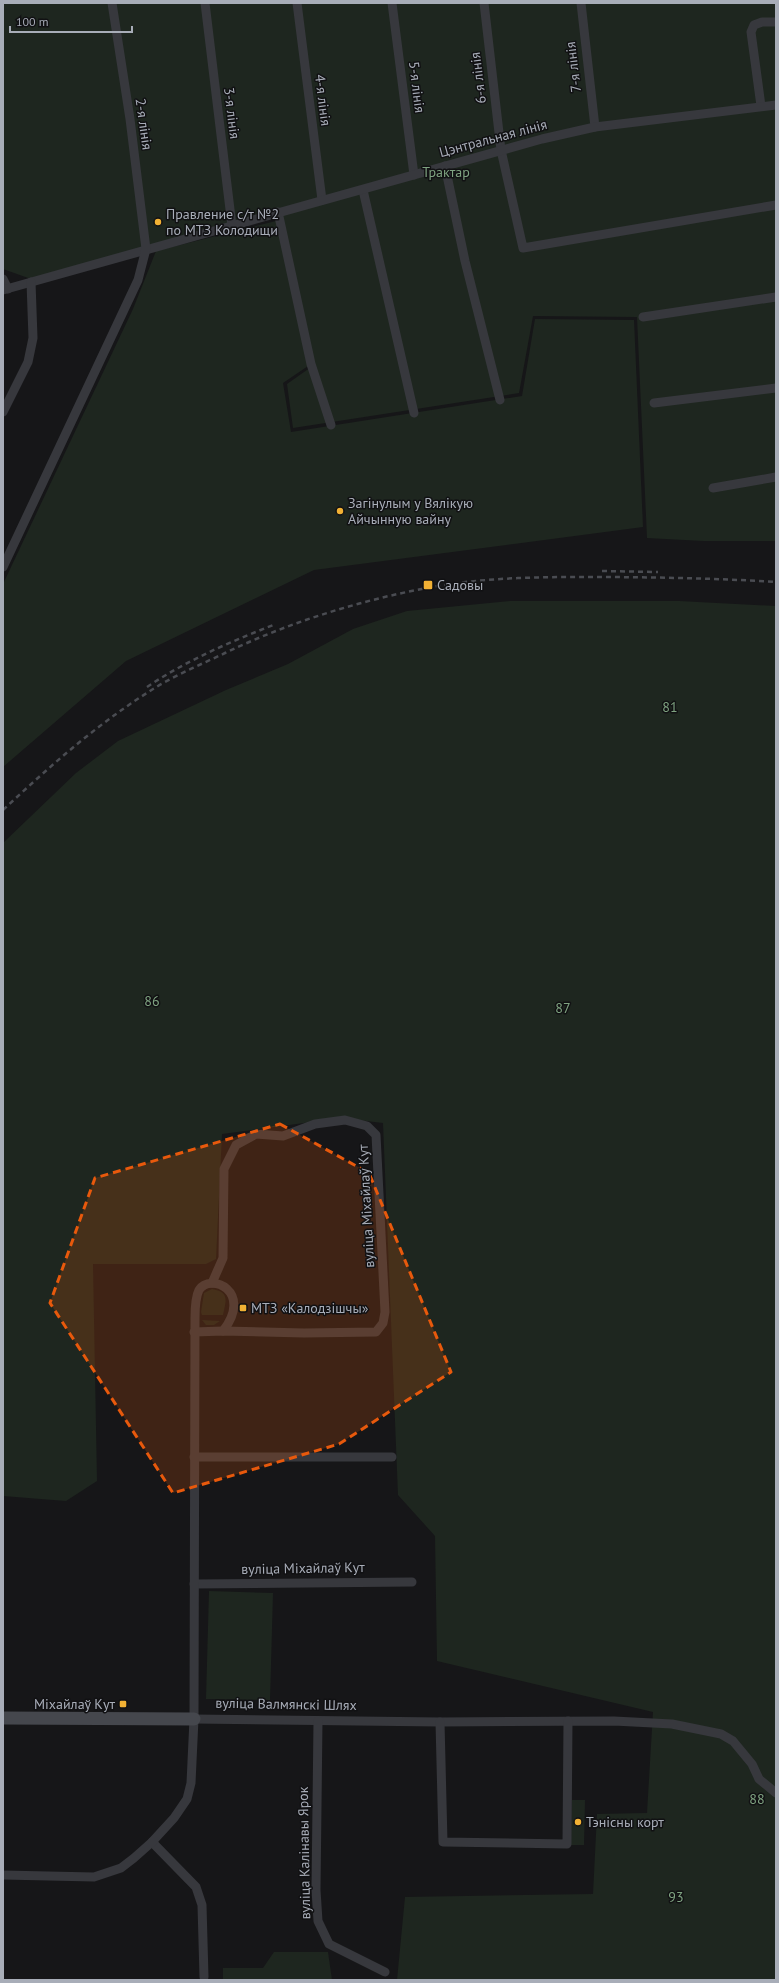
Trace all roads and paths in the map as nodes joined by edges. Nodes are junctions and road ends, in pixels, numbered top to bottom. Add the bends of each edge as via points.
1 (112, 3) edge
2 (204, 3) edge
3 (297, 3) edge
4 (392, 3) edge
5 (484, 3) edge
6 (580, 3) edge
7 (776, 22) edge
8 (776, 105) edge
9 (761, 106) junction
10 (595, 127) junction
11 (501, 150) junction
12 (445, 166) junction
13 (414, 175) junction
14 (363, 190) junction
15 (322, 200) junction
16 (776, 205) edge
17 (278, 212) junction
18 (232, 226) junction
19 (146, 250) junction
20 (3, 278) edge
21 (31, 282) junction
22 (5, 289) edge
23 (776, 296) edge
24 (643, 317) dead end
25 (776, 388) edge
26 (500, 400) dead end
27 (654, 403) dead end
28 (3, 412) edge
29 (414, 413) dead end
30 (331, 425) dead end
31 (776, 477) edge
32 (713, 488) dead end
33 (3, 567) edge
34 (212, 1284) junction
35 (223, 1331) junction
36 (194, 1332) junction
37 (392, 1457) dead end
38 (194, 1458) junction
39 (412, 1582) dead end
40 (194, 1584) junction
41 (3, 1718) edge
42 (194, 1719) junction
43 (318, 1721) junction
44 (568, 1721) junction
45 (440, 1722) junction
46 (776, 1793) edge
47 (152, 1842) junction
48 (3, 1875) edge
49 (385, 1972) dead end
50 (204, 1977) dead end

1 - 19 street, 2-я лінія via 130,119
2 - 18 street, 3-я лінія
3 - 15 street, 4-я лінія
4 - 13 street, 5-я лінія
5 - 11 street, 6-я лінія
6 - 10 street, 7-я лінія
7 - 9 street via 754,25 751,32
8 - 9 street, Цэнтральная лінія
9 - 10 street, Цэнтральная лінія
10 - 11 street, Цэнтральная лінія
11 - 12 street, Цэнтральная лінія
11 - 16 street, 6-я лінія via 523,248
12 - 13 street, Цэнтральная лінія
12 - 26 street via 465,261
13 - 14 street, Цэнтральная лінія
14 - 15 street, Цэнтральная лінія
14 - 29 street
15 - 17 street, Цэнтральная лінія
17 - 18 street, Цэнтральная лінія
17 - 30 street via 311,364
18 - 19 street, Цэнтральная лінія
19 - 21 street, Цэнтральная лінія
19 - 33 street via 138,280
20 - 22 street
21 - 22 street, Цэнтральная лінія
21 - 28 street via 33,338 28,362
23 - 24 street
25 - 27 street
31 - 32 street
34 - 35 street via 227,1288 234,1303 232,1318
34 - 35 street, вуліца Міхайлаў Кут via 223,1258 224,1169 236,1145 256,1134 283,1136 315,1124 345,1120 367,1126 376,1135 385,1312 383,1323 376,1332 311,1334
34 - 36 street via 205,1285 197,1295
35 - 36 street
36 - 38 street
37 - 38 street
38 - 40 street
39 - 40 street, вуліца Міхайлаў Кут
40 - 42 street
41 - 42 street, вуліца Валмянскі Шлях
42 - 43 street, вуліца Валмянскі Шлях
42 - 47 street via 191,1783 186,1799 174,1818
43 - 45 street, вуліца Валмянскі Шлях
43 - 49 street, вуліца Калінавы Ярок via 318,1921 329,1944
44 - 45 street, вуліца Валмянскі Шлях
44 - 45 street via 567,1844 443,1842
44 - 46 street, вуліца Валмянскі Шлях via 672,1724 720,1734 737,1745 752,1764 759,1779
47 - 48 street via 121,1868 94,1877
47 - 50 street via 196,1887 202,1905

